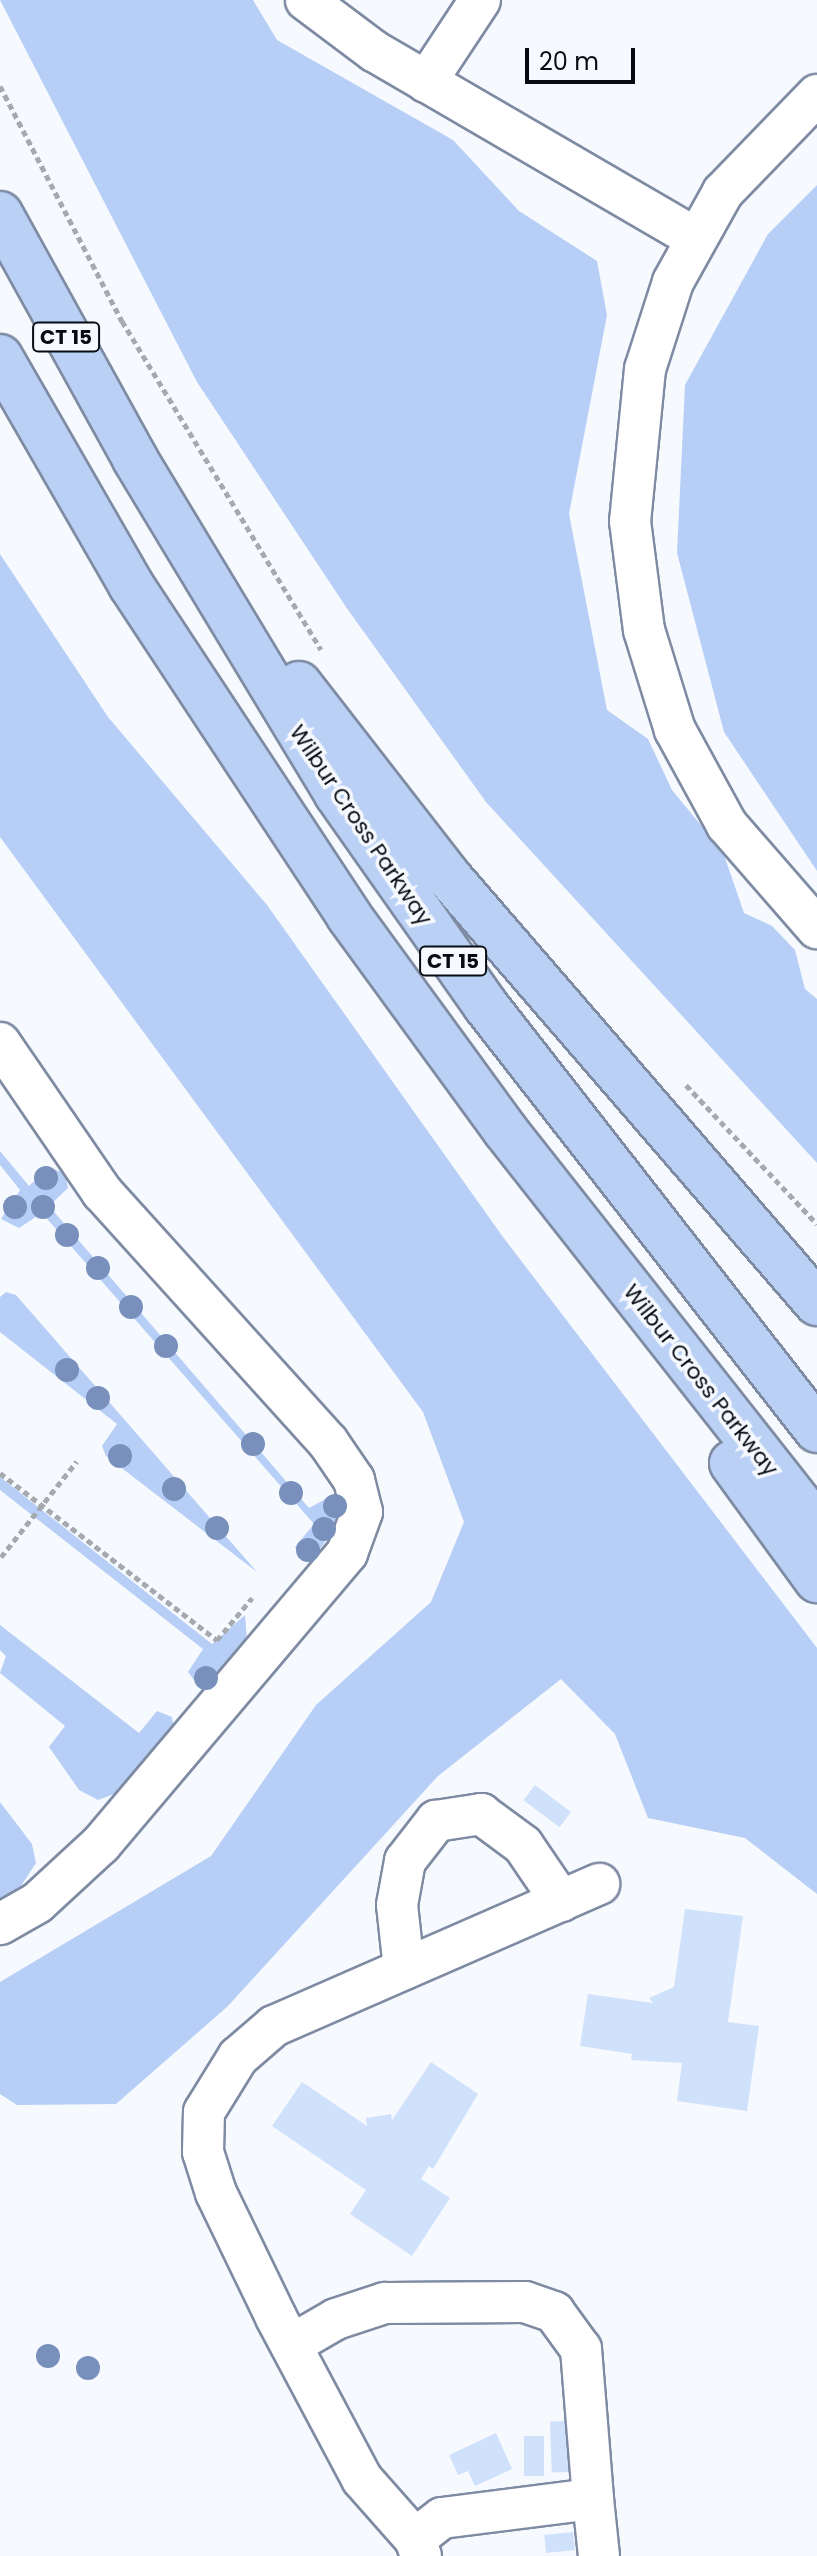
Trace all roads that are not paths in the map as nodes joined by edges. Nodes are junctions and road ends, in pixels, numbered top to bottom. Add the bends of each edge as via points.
1 (306, 0) edge
2 (480, 0) edge
3 (426, 82) junction
4 (817, 95) edge
5 (0, 214) edge
6 (695, 238) junction
7 (0, 357) edge
8 (0, 416) edge
9 (135, 459) junction
10 (203, 699) junction
11 (817, 928) edge
12 (0, 1043) edge
13 (669, 1126) junction
14 (581, 1229) junction
15 (817, 1281) edge
16 (817, 1303) edge
17 (817, 1430) edge
18 (817, 1526) edge
19 (817, 1580) edge
20 (599, 1884) dead end
21 (561, 1901) junction
22 (0, 1924) edge
23 (404, 1969) junction
24 (291, 2345) junction
25 (593, 2499) junction
26 (418, 2548) edge
27 (599, 2556) edge

1 - 3 street
2 - 3 street
3 - 6 street
4 - 6 street via 754,154
5 - 9 highway, Wilbur Cross Parkway / CT 15
6 - 11 street via 656,325 637,416 630,521 642,617 656,680 699,778 758,866
7 - 10 highway, Wilbur Cross Parkway / CT 15
8 - 10 highway via 127,606
9 - 13 highway via 406,824
9 - 17 highway, Wilbur Cross Parkway / CT 15 via 268,683 409,901
10 - 14 highway, Wilbur Cross Parkway / CT 15 via 349,916
12 - 22 street via 102,1192 328,1442 354,1480 362,1512 347,1553 101,1844 37,1903
13 - 15 highway
13 - 16 highway
14 - 18 highway, Wilbur Cross Parkway / CT 15
14 - 19 highway via 744,1482
20 - 21 street
21 - 23 street
21 - 23 street via 523,1845 481,1814 436,1821 405,1861 397,1905
23 - 24 street via 274,2026 238,2057 204,2112 203,2152 216,2193
24 - 25 street via 336,2319 385,2303 525,2302 554,2312 581,2349
24 - 26 street via 362,2479
25 - 26 street via 442,2518
25 - 27 street

